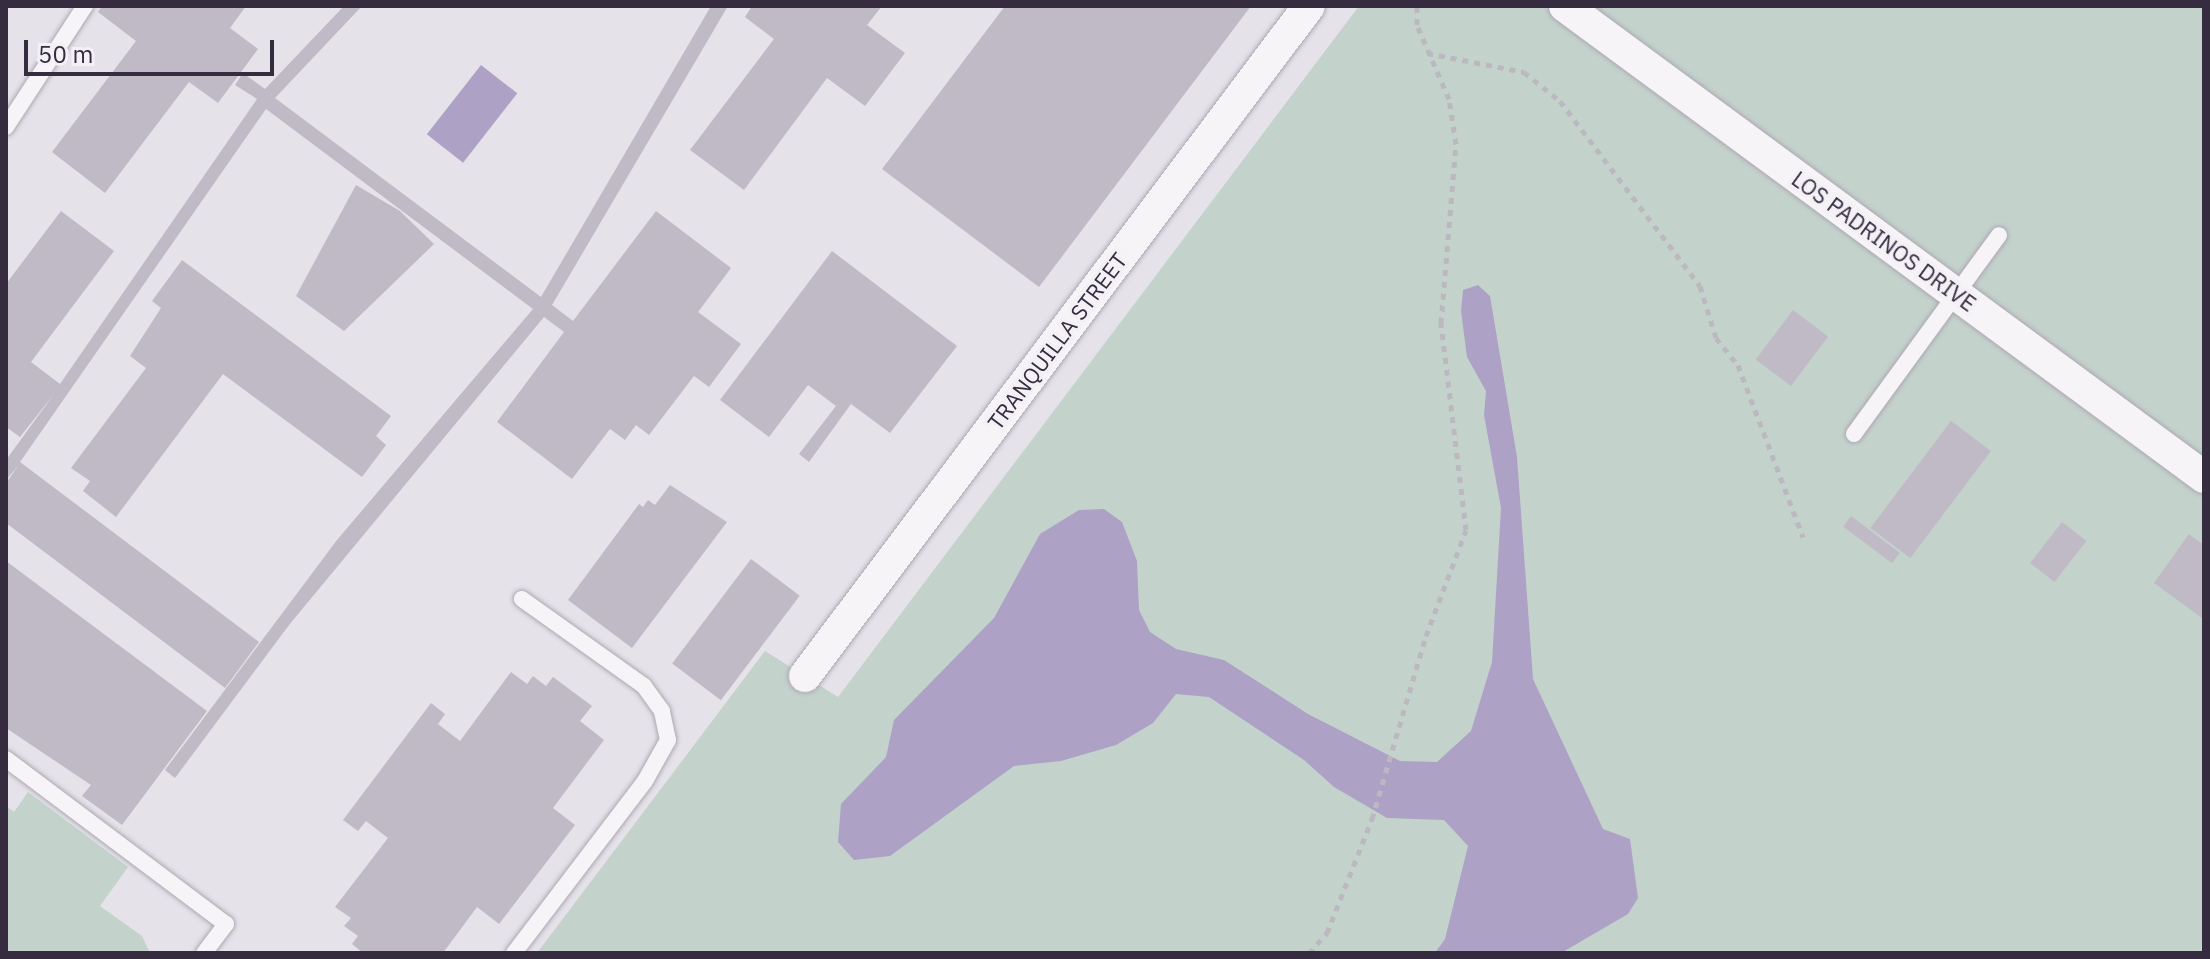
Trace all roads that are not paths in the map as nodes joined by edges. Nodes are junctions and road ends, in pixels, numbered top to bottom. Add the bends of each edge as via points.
1 (85, 6) edge
2 (1309, 6) edge
3 (1565, 6) edge
4 (6, 127) edge
5 (1999, 235) dead end
6 (1956, 294) junction
7 (1854, 434) dead end
8 (2204, 477) edge
9 (522, 599) dead end
10 (805, 676) dead end
11 (6, 759) edge
12 (204, 953) edge
13 (514, 953) edge

1 - 4 lane
2 - 10 street, TRANQUILLA STREET
3 - 6 street, LOS PADRINOS DRIVE
5 - 6 lane
6 - 7 lane
6 - 8 street, LOS PADRINOS DRIVE
9 - 13 lane via 644,686 662,711 668,740 645,781
11 - 12 lane via 226,924

